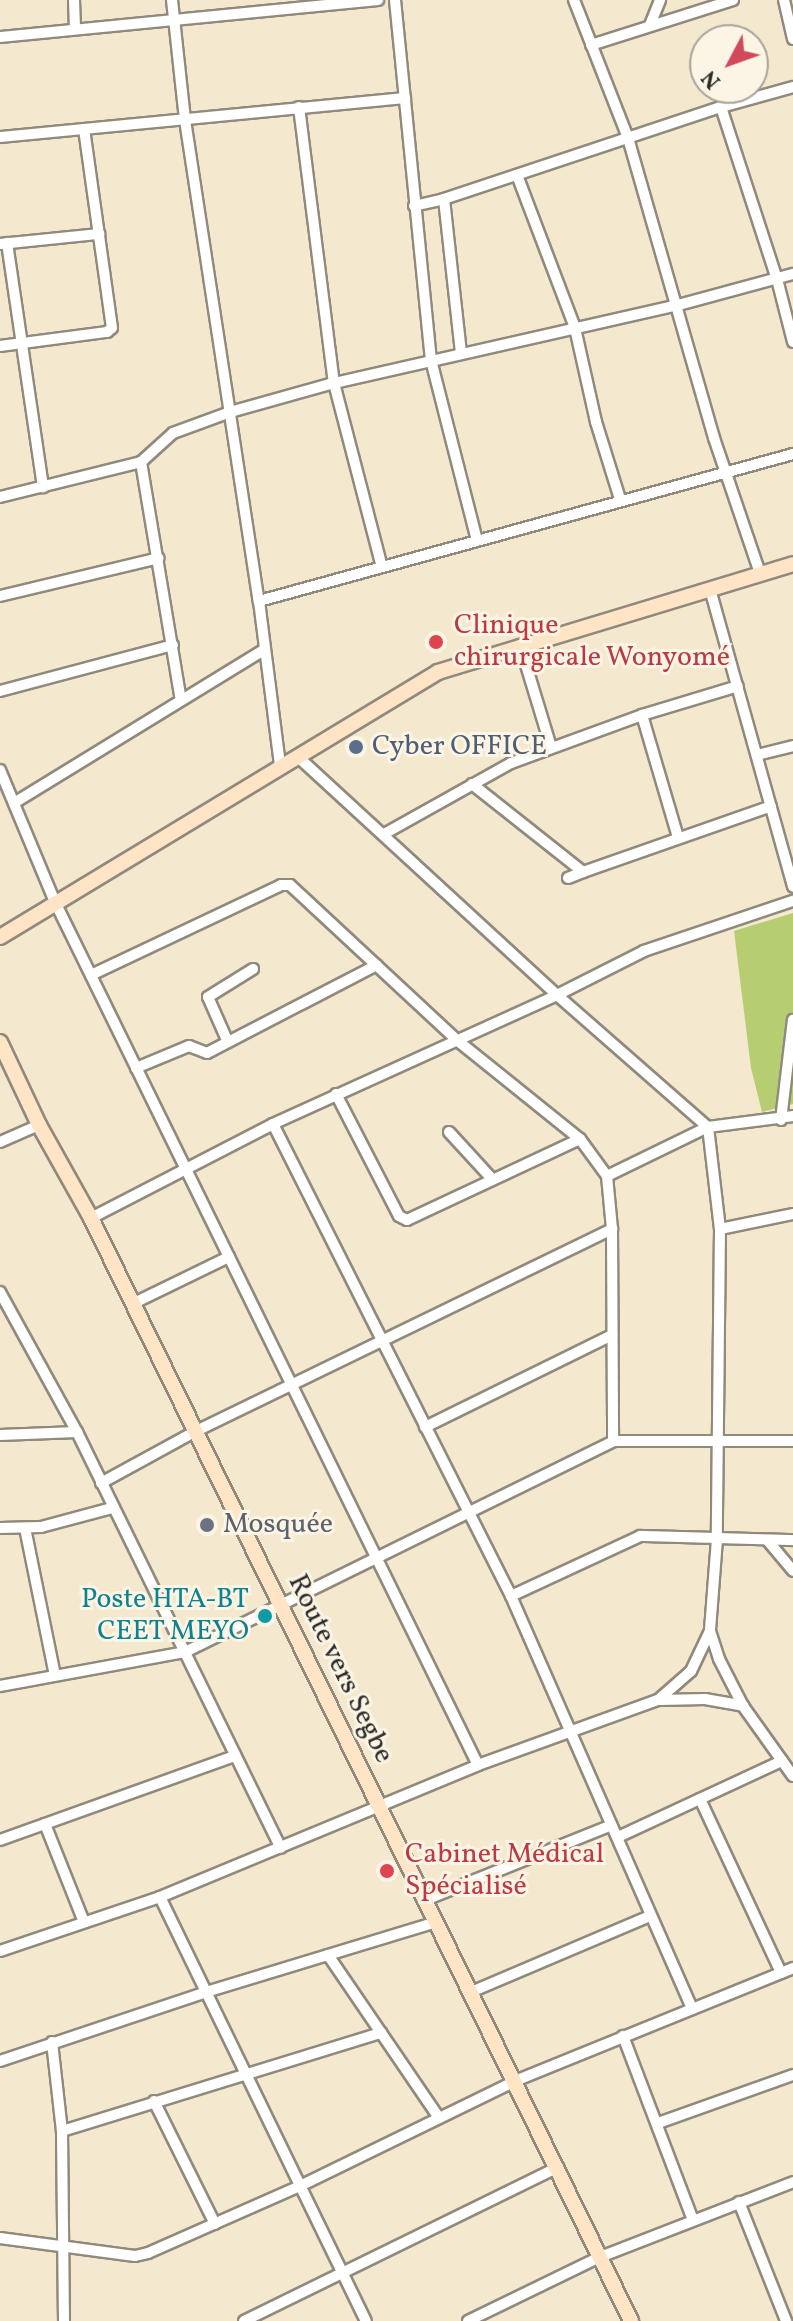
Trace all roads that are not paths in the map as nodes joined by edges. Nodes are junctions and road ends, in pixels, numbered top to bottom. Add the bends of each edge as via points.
1 (74, 0) edge
2 (172, 0) edge
3 (378, 0) edge
4 (395, 0) edge
5 (574, 0) edge
6 (660, 0) edge
7 (733, 0) edge
8 (784, 0) edge
9 (173, 20) junction
10 (650, 25) junction
11 (75, 29) junction
12 (0, 37) edge
13 (793, 39) edge
14 (591, 45) junction
15 (793, 87) edge
16 (405, 98) junction
17 (299, 107) junction
18 (721, 107) junction
19 (185, 120) junction
20 (84, 129) junction
21 (0, 137) edge
22 (628, 138) junction
23 (517, 175) junction
24 (444, 199) junction
25 (414, 206) junction
26 (99, 234) junction
27 (4, 244) edge
28 (793, 274) edge
29 (777, 279) junction
30 (678, 305) junction
31 (575, 328) junction
32 (793, 342) edge
33 (22, 344) junction
34 (0, 346) edge
35 (461, 353) junction
36 (431, 360) junction
37 (334, 383) junction
38 (230, 412) junction
39 (793, 454) edge
40 (141, 462) junction
41 (725, 472) junction
42 (43, 487) junction
43 (0, 497) edge
44 (620, 499) junction
45 (477, 540) junction
46 (159, 558) junction
47 (793, 564) edge
48 (382, 567) junction
49 (760, 573) junction
50 (710, 589) junction
51 (0, 596) edge
52 (259, 601) junction
53 (173, 645) junction
54 (520, 645) junction
55 (265, 649) junction
56 (738, 686) junction
57 (0, 691) edge
58 (181, 700) junction
59 (642, 715) junction
60 (793, 746) edge
61 (551, 747) junction
62 (757, 755) junction
63 (297, 756) junction
64 (280, 766) junction
65 (0, 770) edge
66 (472, 784) junction
67 (14, 803) junction
68 (771, 806) junction
69 (384, 834) junction
70 (678, 837) junction
71 (583, 872) junction
72 (568, 878) dead end
73 (793, 887) edge
74 (793, 901) edge
75 (55, 902) junction
76 (0, 937) edge
77 (377, 965) junction
78 (253, 969) dead end
79 (91, 975) junction
80 (557, 995) junction
81 (793, 1020) edge
82 (227, 1040) junction
83 (458, 1041) junction
84 (0, 1042) edge
85 (136, 1068) junction
86 (336, 1094) junction
87 (793, 1116) edge
88 (781, 1120) junction
89 (273, 1124) junction
90 (39, 1125) junction
91 (708, 1127) junction
92 (449, 1132) dead end
93 (580, 1139) junction
94 (0, 1142) edge
95 (186, 1169) junction
96 (607, 1176) junction
97 (492, 1179) junction
98 (793, 1214) edge
99 (91, 1218) junction
100 (612, 1229) junction
101 (720, 1229) junction
102 (229, 1257) junction
103 (0, 1292) edge
104 (132, 1304) junction
105 (612, 1335) junction
106 (382, 1341) junction
107 (293, 1384) junction
108 (425, 1427) junction
109 (77, 1432) junction
110 (194, 1432) junction
111 (0, 1435) edge
112 (717, 1439) junction
113 (613, 1441) junction
114 (793, 1441) edge
115 (101, 1483) junction
116 (112, 1508) junction
117 (467, 1513) junction
118 (0, 1528) edge
119 (25, 1528) junction
120 (717, 1539) junction
121 (793, 1540) edge
122 (768, 1541) junction
123 (377, 1557) junction
124 (793, 1571) edge
125 (511, 1596) junction
126 (279, 1605) junction
127 (710, 1631) junction
128 (185, 1652) junction
129 (55, 1675) junction
130 (0, 1686) edge
131 (658, 1700) junction
132 (743, 1706) junction
133 (571, 1732) junction
134 (235, 1756) junction
135 (782, 1761) junction
136 (478, 1765) junction
137 (793, 1776) edge
138 (700, 1799) junction
139 (380, 1808) junction
140 (45, 1824) junction
141 (612, 1825) junction
142 (618, 1837) junction
143 (0, 1840) edge
144 (281, 1848) junction
145 (160, 1897) junction
146 (425, 1900) junction
147 (650, 1916) junction
148 (84, 1922) junction
149 (437, 1922) junction
150 (0, 1951) edge
151 (328, 1955) junction
152 (793, 1968) edge
153 (781, 1973) junction
154 (206, 1992) junction
155 (471, 1992) junction
156 (692, 2009) junction
157 (381, 2033) junction
158 (623, 2036) junction
159 (52, 2042) junction
160 (0, 2061) edge
161 (245, 2073) junction
162 (793, 2075) edge
163 (515, 2081) junction
164 (154, 2101) junction
165 (438, 2116) junction
166 (658, 2123) junction
167 (62, 2131) junction
168 (558, 2167) junction
169 (793, 2182) edge
170 (300, 2186) junction
171 (739, 2202) junction
172 (693, 2220) junction
173 (215, 2224) junction
174 (0, 2238) edge
175 (63, 2246) junction
176 (600, 2257) junction
177 (341, 2270) junction
178 (473, 2320) edge
179 (64, 2321) edge
180 (244, 2321) edge
181 (366, 2321) edge
182 (631, 2321) edge
183 (786, 2321) edge

1 - 11 street
2 - 9 street
3 - 9 street
4 - 16 street
5 - 14 street
6 - 10 street
7 - 10 street
8 - 13 street
9 - 11 street
9 - 19 street
10 - 14 street
11 - 12 street
14 - 22 street
15 - 18 street
16 - 17 street
16 - 25 street
17 - 19 street
17 - 37 street
18 - 22 street
18 - 29 street
19 - 20 street
19 - 38 street
20 - 21 street
20 - 26 street
22 - 23 street
22 - 30 street
23 - 24 street
23 - 31 street
24 - 25 street
24 - 35 street
25 - 36 street
26 - 27 street
26 - 33 street via 112,328
27 - 33 street
28 - 29 street
29 - 30 street
29 - 32 street
30 - 31 street
30 - 41 street
31 - 35 street
31 - 44 street
33 - 34 street
33 - 42 street
35 - 36 street
36 - 37 street
36 - 45 street
37 - 38 street
37 - 48 street
38 - 40 street via 173,433
38 - 52 street
39 - 41 street
40 - 42 street
40 - 46 street
41 - 44 street
41 - 49 street
42 - 43 street
44 - 45 street
45 - 48 street
46 - 51 street
46 - 53 street
47 - 49 main road
48 - 52 street
49 - 50 main road
50 - 54 main road
50 - 56 street
52 - 55 street
53 - 57 street
53 - 58 street
54 - 61 street
54 - 63 main road via 438,672
55 - 58 street
55 - 64 street
56 - 59 street
56 - 62 street
58 - 67 street
59 - 61 street
59 - 70 street
60 - 62 street
61 - 66 street
62 - 68 street
63 - 64 main road
63 - 69 street
64 - 75 main road
65 - 67 street
66 - 69 street
66 - 71 street
67 - 75 street
68 - 70 street
68 - 73 street
69 - 80 street
70 - 71 street
71 - 72 street
74 - 80 street via 644,951
75 - 76 main road
75 - 79 street
77 - 79 street via 286,884
77 - 82 street
77 - 83 street
78 - 82 street via 208,997
79 - 85 street
80 - 83 street
80 - 91 street
81 - 88 street
82 - 85 street via 207,1053 189,1046
83 - 86 street
83 - 93 street
84 - 90 main road, Route vers Segbe
85 - 95 street
86 - 89 street
86 - 97 street via 399,1216 407,1220
87 - 88 street
88 - 91 street
89 - 95 street
89 - 106 street
90 - 94 street
90 - 99 main road, Route vers Segbe
91 - 96 street
91 - 101 street
92 - 97 street
93 - 96 street
93 - 97 street
95 - 99 street
95 - 102 street
96 - 100 street
98 - 101 street
99 - 104 main road, Route vers Segbe
100 - 105 street
100 - 106 street
101 - 112 street
102 - 104 street
102 - 107 street
103 - 109 street
104 - 110 main road, Route vers Segbe
105 - 108 street
105 - 113 street
106 - 107 street
106 - 108 street
107 - 110 street
107 - 123 street
108 - 117 street
109 - 111 street
109 - 115 street
110 - 115 street
110 - 126 main road, Route vers Segbe
112 - 113 street
112 - 114 street
112 - 120 street
113 - 117 street
115 - 116 street
116 - 119 street
116 - 128 street
117 - 123 street
117 - 125 street
118 - 119 street
119 - 129 street
120 - 122 street
120 - 125 street via 633,1537
120 - 127 street
121 - 122 street
122 - 124 street
123 - 126 street
123 - 136 street
125 - 133 street
126 - 128 street
126 - 139 main road, Route vers Segbe
127 - 131 street via 691,1671
127 - 132 street
128 - 129 street
128 - 134 street
129 - 130 street
131 - 132 street via 705,1699
131 - 133 street
132 - 135 street
133 - 136 street
133 - 141 street
134 - 140 street
134 - 144 street
135 - 137 street
135 - 138 street
136 - 139 street
138 - 142 street
138 - 153 street
139 - 144 street
139 - 146 main road, Route vers Segbe
140 - 143 street
140 - 148 street
141 - 142 street
141 - 146 street
142 - 147 street
144 - 145 street
145 - 148 street
145 - 154 street
146 - 149 main road, Route vers Segbe
147 - 155 street
147 - 156 street
148 - 150 street
149 - 151 street
149 - 155 main road, Route vers Segbe
151 - 154 street
151 - 157 street
152 - 153 street
153 - 156 street
154 - 159 street
154 - 161 street
155 - 163 main road, Route vers Segbe
156 - 158 street
157 - 161 street
157 - 165 street
158 - 163 street
158 - 166 street
159 - 160 street
159 - 167 street
161 - 164 street
161 - 170 street
162 - 166 street
163 - 165 street
163 - 168 main road, Route vers Segbe
164 - 167 street
164 - 173 street
165 - 170 street
166 - 172 street
167 - 175 street
168 - 176 main road, Route vers Segbe
168 - 177 street
169 - 171 street
170 - 173 street
170 - 177 street
171 - 172 street
171 - 183 street
172 - 176 street
173 - 175 street via 138,2256
174 - 175 street
175 - 179 street
176 - 178 street
176 - 182 main road, Route vers Segbe
177 - 180 street
177 - 181 street

